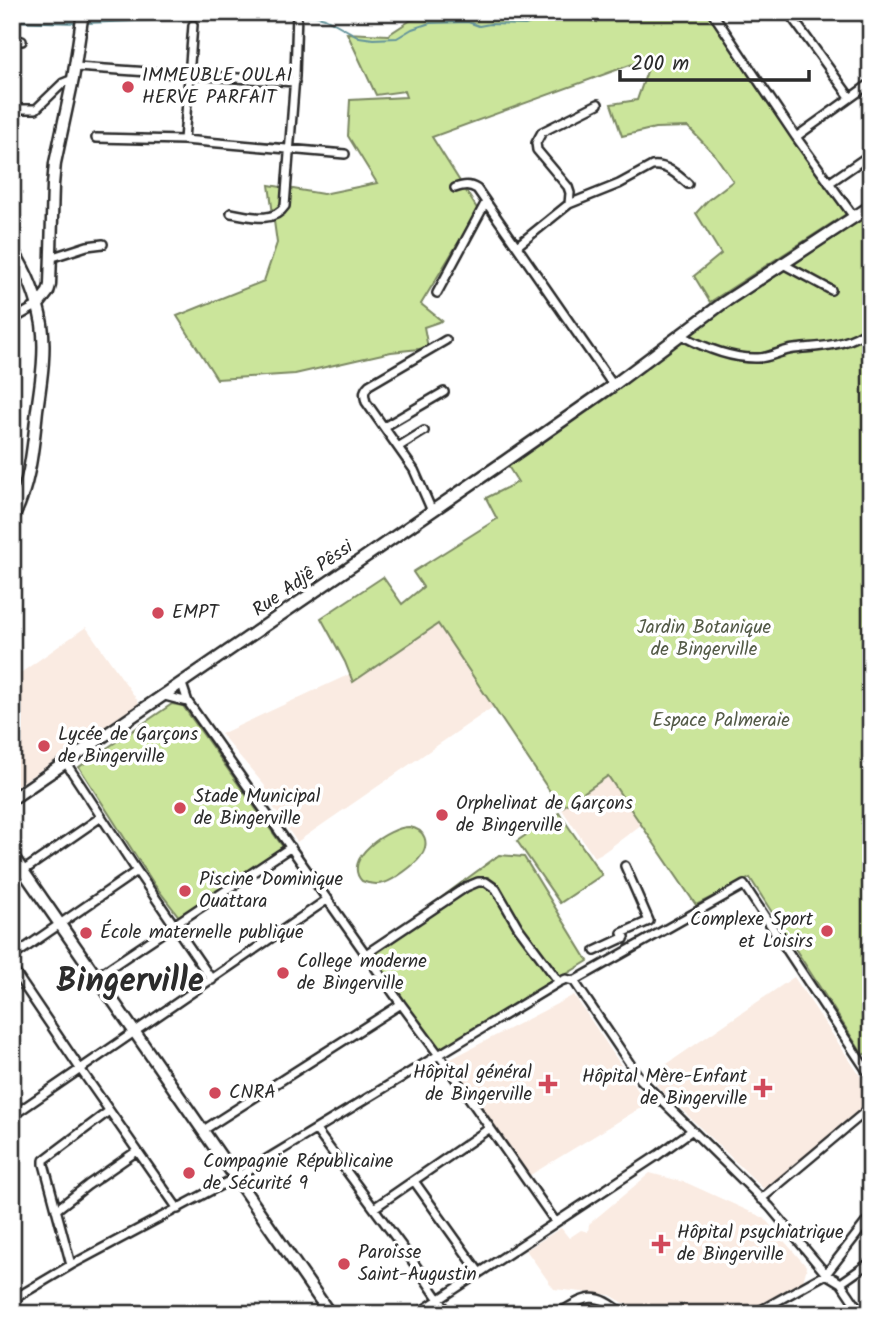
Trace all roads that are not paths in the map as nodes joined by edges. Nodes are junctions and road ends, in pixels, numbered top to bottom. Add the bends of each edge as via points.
1 (83, 12) edge
2 (712, 12) edge
3 (788, 12) edge
4 (297, 14) edge
5 (192, 25) dead end
6 (12, 40) edge
7 (22, 41) dead end
8 (76, 67) junction
9 (188, 74) junction
10 (74, 79) junction
11 (295, 82) junction
12 (871, 83) edge
13 (850, 97) junction
14 (598, 104) dead end
15 (12, 109) edge
16 (796, 137) junction
17 (96, 138) dead end
18 (184, 140) junction
19 (289, 149) junction
20 (345, 154) dead end
21 (871, 154) edge
22 (829, 183) junction
23 (688, 184) dead end
24 (455, 188) dead end
25 (486, 202) junction
26 (569, 204) junction
27 (871, 206) edge
28 (231, 213) dead end
29 (854, 217) junction
30 (103, 244) dead end
31 (517, 246) junction
32 (12, 249) edge
33 (50, 258) junction
34 (781, 263) junction
35 (831, 290) dead end
36 (437, 293) dead end
37 (38, 305) junction
38 (12, 320) edge
39 (871, 328) edge
40 (681, 335) junction
41 (446, 340) dead end
42 (613, 385) junction
43 (444, 392) dead end
44 (384, 427) junction
45 (424, 431) dead end
46 (398, 447) junction
47 (432, 511) junction
48 (12, 520) edge
49 (182, 684) junction
50 (165, 696) junction
51 (188, 702) junction
52 (66, 762) junction
53 (12, 799) edge
54 (101, 817) junction
55 (291, 847) junction
56 (12, 855) edge
57 (625, 866) dead end
58 (23, 871) junction
59 (137, 871) junction
60 (328, 899) junction
61 (60, 924) junction
62 (174, 926) junction
63 (596, 951) dead end
64 (366, 954) junction
65 (12, 957) edge
66 (12, 968) edge
67 (96, 977) junction
68 (212, 980) junction
69 (574, 981) junction
70 (559, 982) junction
71 (401, 1004) junction
72 (134, 1034) junction
73 (439, 1055) junction
74 (81, 1070) junction
75 (871, 1077) edge
76 (871, 1107) edge
77 (109, 1111) junction
78 (12, 1116) edge
79 (489, 1128) junction
80 (316, 1130) junction
81 (202, 1131) junction
82 (691, 1131) junction
83 (137, 1151) junction
84 (235, 1178) junction
85 (414, 1181) junction
86 (761, 1199) junction
87 (374, 1208) junction
88 (178, 1209) junction
89 (56, 1210) junction
90 (871, 1216) edge
91 (555, 1222) junction
92 (871, 1262) edge
93 (71, 1265) junction
94 (479, 1272) junction
95 (826, 1274) junction
96 (841, 1283) junction
97 (13, 1297) edge
98 (439, 1299) junction
99 (330, 1314) edge
100 (417, 1314) edge
101 (449, 1314) edge
102 (558, 1314) edge
103 (623, 1314) edge
104 (754, 1314) edge
105 (862, 1314) edge

1 - 8 street
2 - 16 street
3 - 13 street
4 - 11 street
5 - 9 street
6 - 7 street
8 - 9 street
8 - 10 street
9 - 11 street
9 - 18 street
10 - 15 street via 36,109
10 - 33 street via 54,174
11 - 19 street
12 - 13 street
13 - 16 street
14 - 26 street via 542,132 536,143 568,187
16 - 22 street
17 - 18 street
18 - 19 street
19 - 20 street
19 - 28 street via 287,200 281,213 270,218
21 - 22 street
22 - 29 street
23 - 26 street via 665,168 652,166
24 - 25 street via 472,186
25 - 31 street
25 - 36 street
26 - 31 street
27 - 29 street, Rue Adjê Pêssi
29 - 34 street, Rue Adjê Pêssi
30 - 33 street
31 - 42 street
32 - 37 street
33 - 37 street via 50,285
34 - 35 street
34 - 40 street, Rue Adjê Pêssi
37 - 38 street
37 - 48 street via 43,339 40,392 29,472
39 - 40 street via 841,344 757,358 731,355
40 - 42 street, Rue Adjê Pêssi
41 - 44 street via 365,390 366,402
42 - 47 street, Rue Adjê Pêssi
43 - 44 street
44 - 46 street
45 - 46 street
46 - 47 street
47 - 49 street, Rue Adjê Pêssi
49 - 50 street, Rue Adjê Pêssi
49 - 51 street
50 - 51 street
50 - 52 street, Rue Adjê Pêssi
51 - 55 street
52 - 53 street, Rue Adjê Pêssi
52 - 54 street
54 - 58 street
54 - 59 street
55 - 60 street
55 - 62 street
56 - 58 street
57 - 63 street via 649,921
58 - 61 street
59 - 61 street
59 - 62 street
60 - 64 street
60 - 68 street
61 - 65 street
61 - 67 street
62 - 67 street
62 - 68 street
64 - 70 street via 466,887 486,882 496,889
64 - 71 street
66 - 74 street
67 - 72 street
68 - 72 street
69 - 70 street
69 - 75 street via 744,885
69 - 82 street via 640,1080
70 - 73 street
71 - 73 street
71 - 81 street
72 - 74 street
72 - 81 street
73 - 79 street
73 - 80 street
74 - 77 street
74 - 78 street
76 - 86 street
77 - 83 street
77 - 89 street via 44,1160
79 - 85 street
79 - 91 street
80 - 84 street
80 - 87 street
81 - 84 street
82 - 86 street
82 - 91 street
83 - 88 street
83 - 89 street
84 - 88 street
84 - 99 street
85 - 87 street
85 - 94 street
86 - 95 street
87 - 98 street
88 - 93 street
89 - 93 street
90 - 95 street
91 - 94 street
92 - 96 street
93 - 97 street
94 - 98 street
95 - 96 street
95 - 104 street
96 - 105 street
98 - 100 street
98 - 101 street
102 - 103 street via 580,1300 594,1298 604,1299

